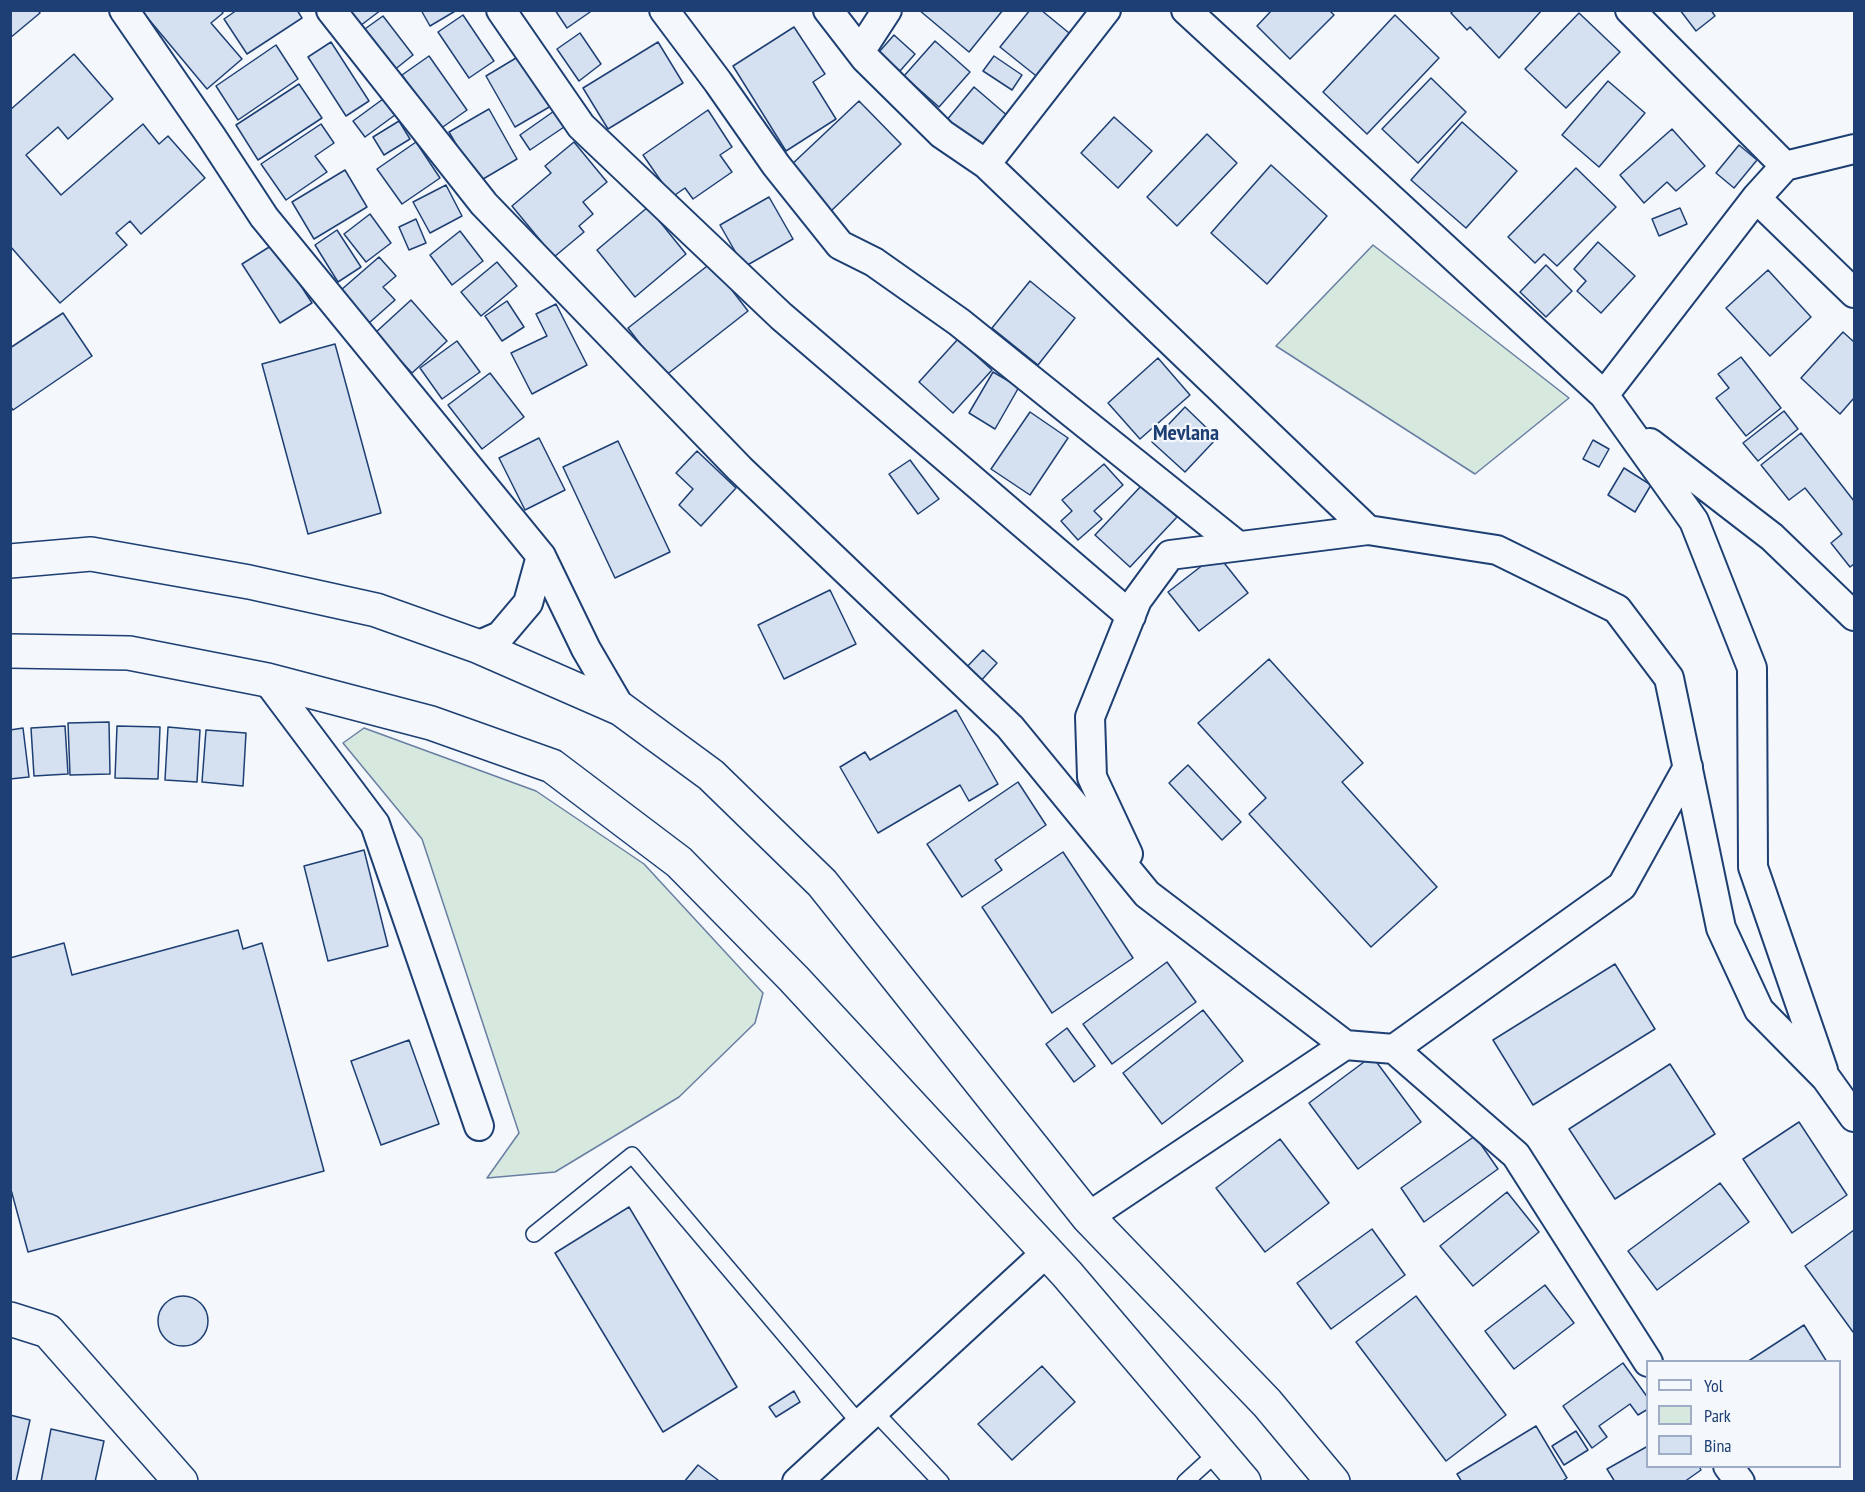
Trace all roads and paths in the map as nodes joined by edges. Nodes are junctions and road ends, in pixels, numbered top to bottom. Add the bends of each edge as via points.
1 (124, 10) edge
2 (331, 10) edge
3 (501, 10) edge
4 (664, 10) edge
5 (828, 10) edge
6 (887, 10) edge
7 (1106, 10) edge
8 (1186, 10) edge
9 (1630, 10) edge
10 (861, 50) junction
11 (1854, 149) edge
12 (986, 164) junction
13 (1785, 166) junction
14 (1756, 198) junction
15 (1854, 293) edge
16 (1604, 394) junction
17 (1624, 423) junction
18 (1368, 530) junction
19 (1239, 546) junction
20 (541, 556) junction
21 (10, 561) edge
22 (1854, 615) edge
23 (1131, 616) junction
24 (477, 646) junction
25 (10, 651) edge
26 (267, 680) junction
27 (621, 709) junction
28 (1688, 768) junction
29 (1147, 894) junction
30 (1345, 1045) junction
31 (1394, 1049) junction
32 (1826, 1078) junction
33 (1854, 1117) edge
34 (479, 1126) dead end
35 (1088, 1217) junction
36 (534, 1234) dead end
37 (1047, 1252) junction
38 (10, 1319) edge
39 (1646, 1360) edge
40 (868, 1419) junction
41 (1219, 1451) junction
42 (1729, 1468) edge
43 (171, 1476) edge
44 (798, 1482) edge
45 (942, 1482) edge
46 (1185, 1482) edge
47 (1244, 1482) edge
48 (1333, 1482) edge
49 (1740, 1482) edge

1 - 20 street via 264,217
2 - 29 street via 484,204 740,469 1010,727
3 - 23 street via 581,126 781,316
4 - 19 street via 776,165 840,245 874,262 959,322
5 - 10 street
6 - 10 street
7 - 12 street
8 - 16 street
9 - 13 street
10 - 12 street via 942,134
11 - 13 street
12 - 18 street
13 - 14 street
14 - 15 street
14 - 16 street
16 - 17 street
17 - 22 street via 1772,537
17 - 32 street via 1694,521 1752,668 1753,867
18 - 19 street
18 - 28 street via 1497,550 1617,609 1669,678
19 - 23 street via 1170,555 1137,600
20 - 24 street via 528,603 500,636
20 - 27 street via 586,649
21 - 24 main road via 91,554 249,582 376,610
23 - 29 street via 1090,717 1092,777
24 - 27 main road
25 - 26 main road via 129,653
26 - 34 street via 375,824
26 - 37 main road via 431,723 552,766 679,862 794,979
27 - 35 main road via 711,775 822,883
28 - 31 street via 1622,886
28 - 32 street via 1721,928 1759,1010
29 - 30 street
30 - 31 street
30 - 35 street
31 - 39 street via 1516,1155
32 - 33 street
35 - 48 main road via 1267,1403
36 - 40 lane via 632,1155
37 - 40 street
37 - 41 main road
38 - 43 main road via 48,1331
40 - 44 street
40 - 45 lane
41 - 46 lane
41 - 47 main road
42 - 49 street

